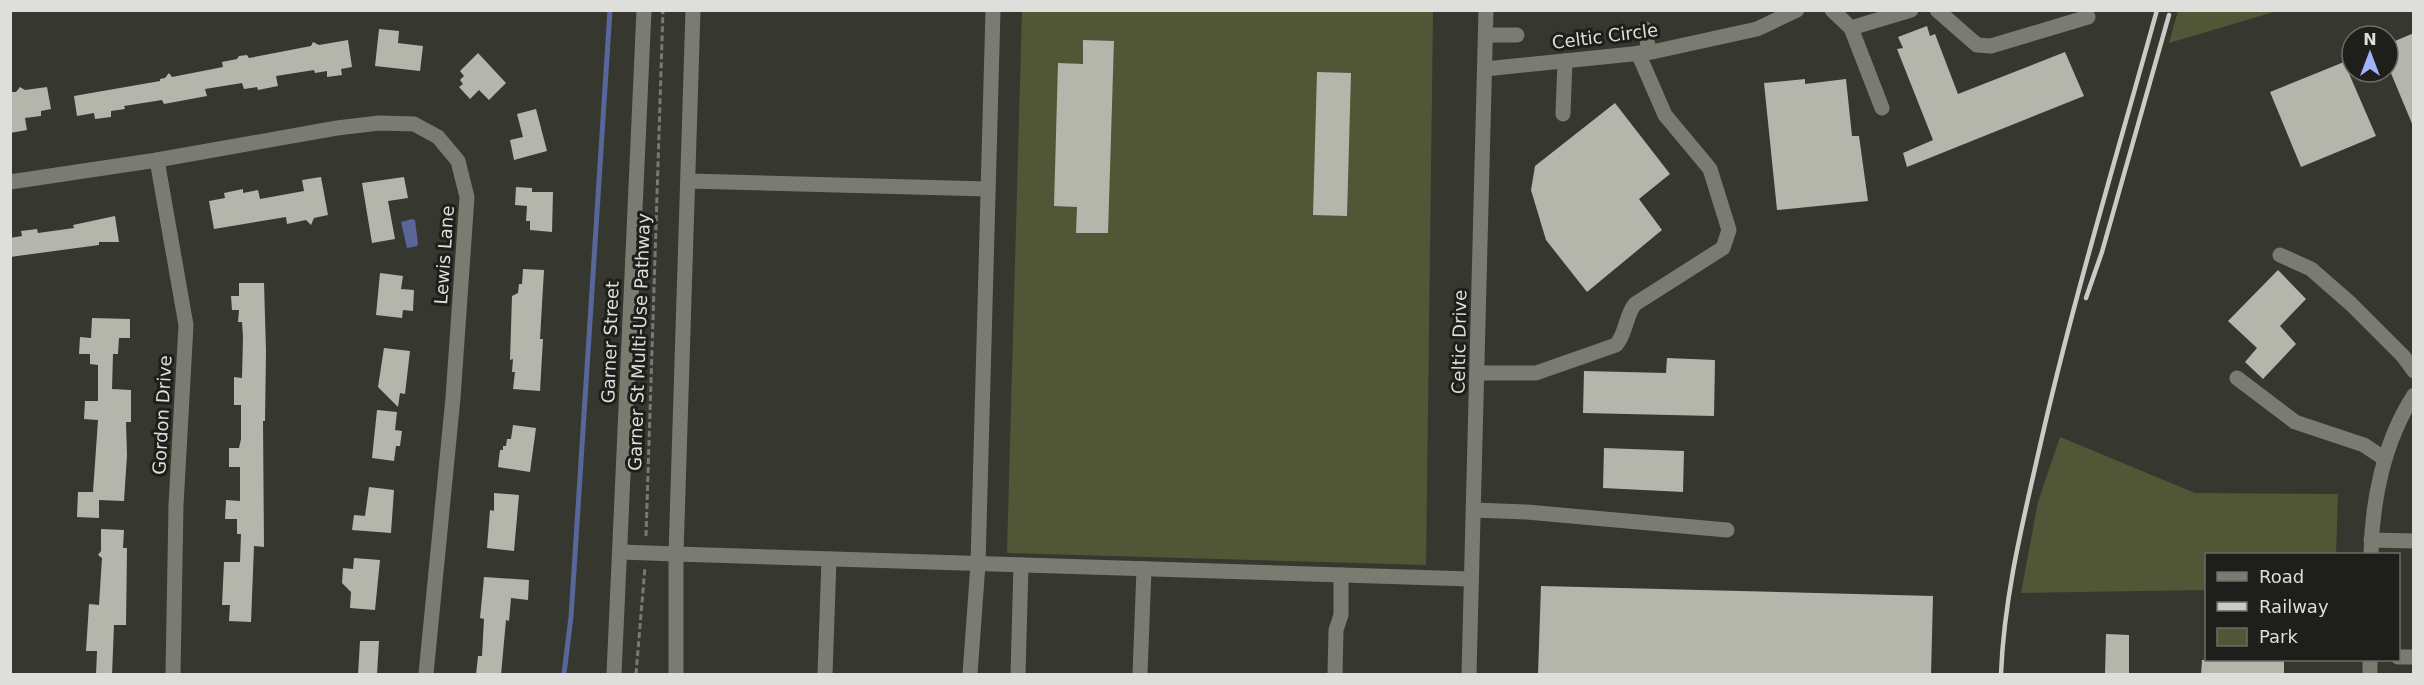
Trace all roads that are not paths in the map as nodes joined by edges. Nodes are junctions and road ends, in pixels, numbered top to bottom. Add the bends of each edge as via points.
1 (644, 10) edge
2 (693, 10) edge
3 (993, 10) edge
4 (1486, 10) edge
5 (1832, 10) edge
6 (1911, 10) edge
7 (1937, 10) edge
8 (1788, 12) edge
9 (2088, 17) dead end
10 (1851, 28) junction
11 (1645, 29) dead end
12 (1486, 35) junction
13 (1517, 35) dead end
14 (1643, 53) junction
15 (1565, 61) junction
16 (1485, 69) junction
17 (1882, 108) dead end
18 (1563, 114) dead end
19 (157, 160) junction
20 (687, 181) junction
21 (10, 182) edge
22 (988, 189) junction
23 (2280, 255) dead end
24 (2414, 371) edge
25 (1478, 374) junction
26 (2237, 378) dead end
27 (2414, 395) edge
28 (2385, 459) junction
29 (1474, 510) junction
30 (1727, 530) dead end
31 (2414, 541) edge
32 (2371, 547) edge
33 (621, 552) junction
34 (675, 554) junction
35 (829, 559) junction
36 (978, 564) junction
37 (1020, 565) junction
38 (1144, 569) junction
39 (1341, 575) junction
40 (1471, 579) junction
41 (173, 675) edge
42 (426, 675) edge
43 (614, 675) edge
44 (676, 675) edge
45 (825, 675) edge
46 (970, 675) edge
47 (1018, 675) edge
48 (1140, 675) edge
49 (1335, 675) edge
50 (1469, 675) edge

1 - 33 street, Garner Street
2 - 20 street
3 - 22 street
4 - 12 street, Celtic Drive
5 - 10 street
6 - 10 street
7 - 9 street via 1977,45 1991,46
8 - 14 street, Celtic Circle via 1757,29
10 - 17 street
11 - 14 street
12 - 13 street
12 - 16 street, Celtic Drive
14 - 15 street, Celtic Circle
14 - 25 street via 1665,114 1710,169 1729,230 1724,248 1635,304 1616,345 1536,374
15 - 16 street, Celtic Circle
15 - 18 street
16 - 25 street, Celtic Drive
19 - 21 street, Lewis Lane
19 - 41 street, Gordon Drive via 186,325 176,505
19 - 42 street, Lewis Lane via 379,123 414,124 438,137 458,161 467,197 453,398
20 - 22 street
20 - 34 street
22 - 36 street
23 - 24 street via 2311,269 2351,304
25 - 29 street, Celtic Drive
26 - 28 street via 2295,422 2364,445
27 - 28 street via 2400,417
28 - 32 street
29 - 30 street
29 - 40 street, Celtic Drive
31 - 32 street
33 - 34 street
33 - 43 street, Garner Street
34 - 35 street
34 - 44 street
35 - 36 street
35 - 45 street
36 - 37 street
36 - 46 street
37 - 38 street
37 - 47 street
38 - 39 street
38 - 48 street
39 - 40 street
39 - 49 street
40 - 50 street, Celtic Drive

